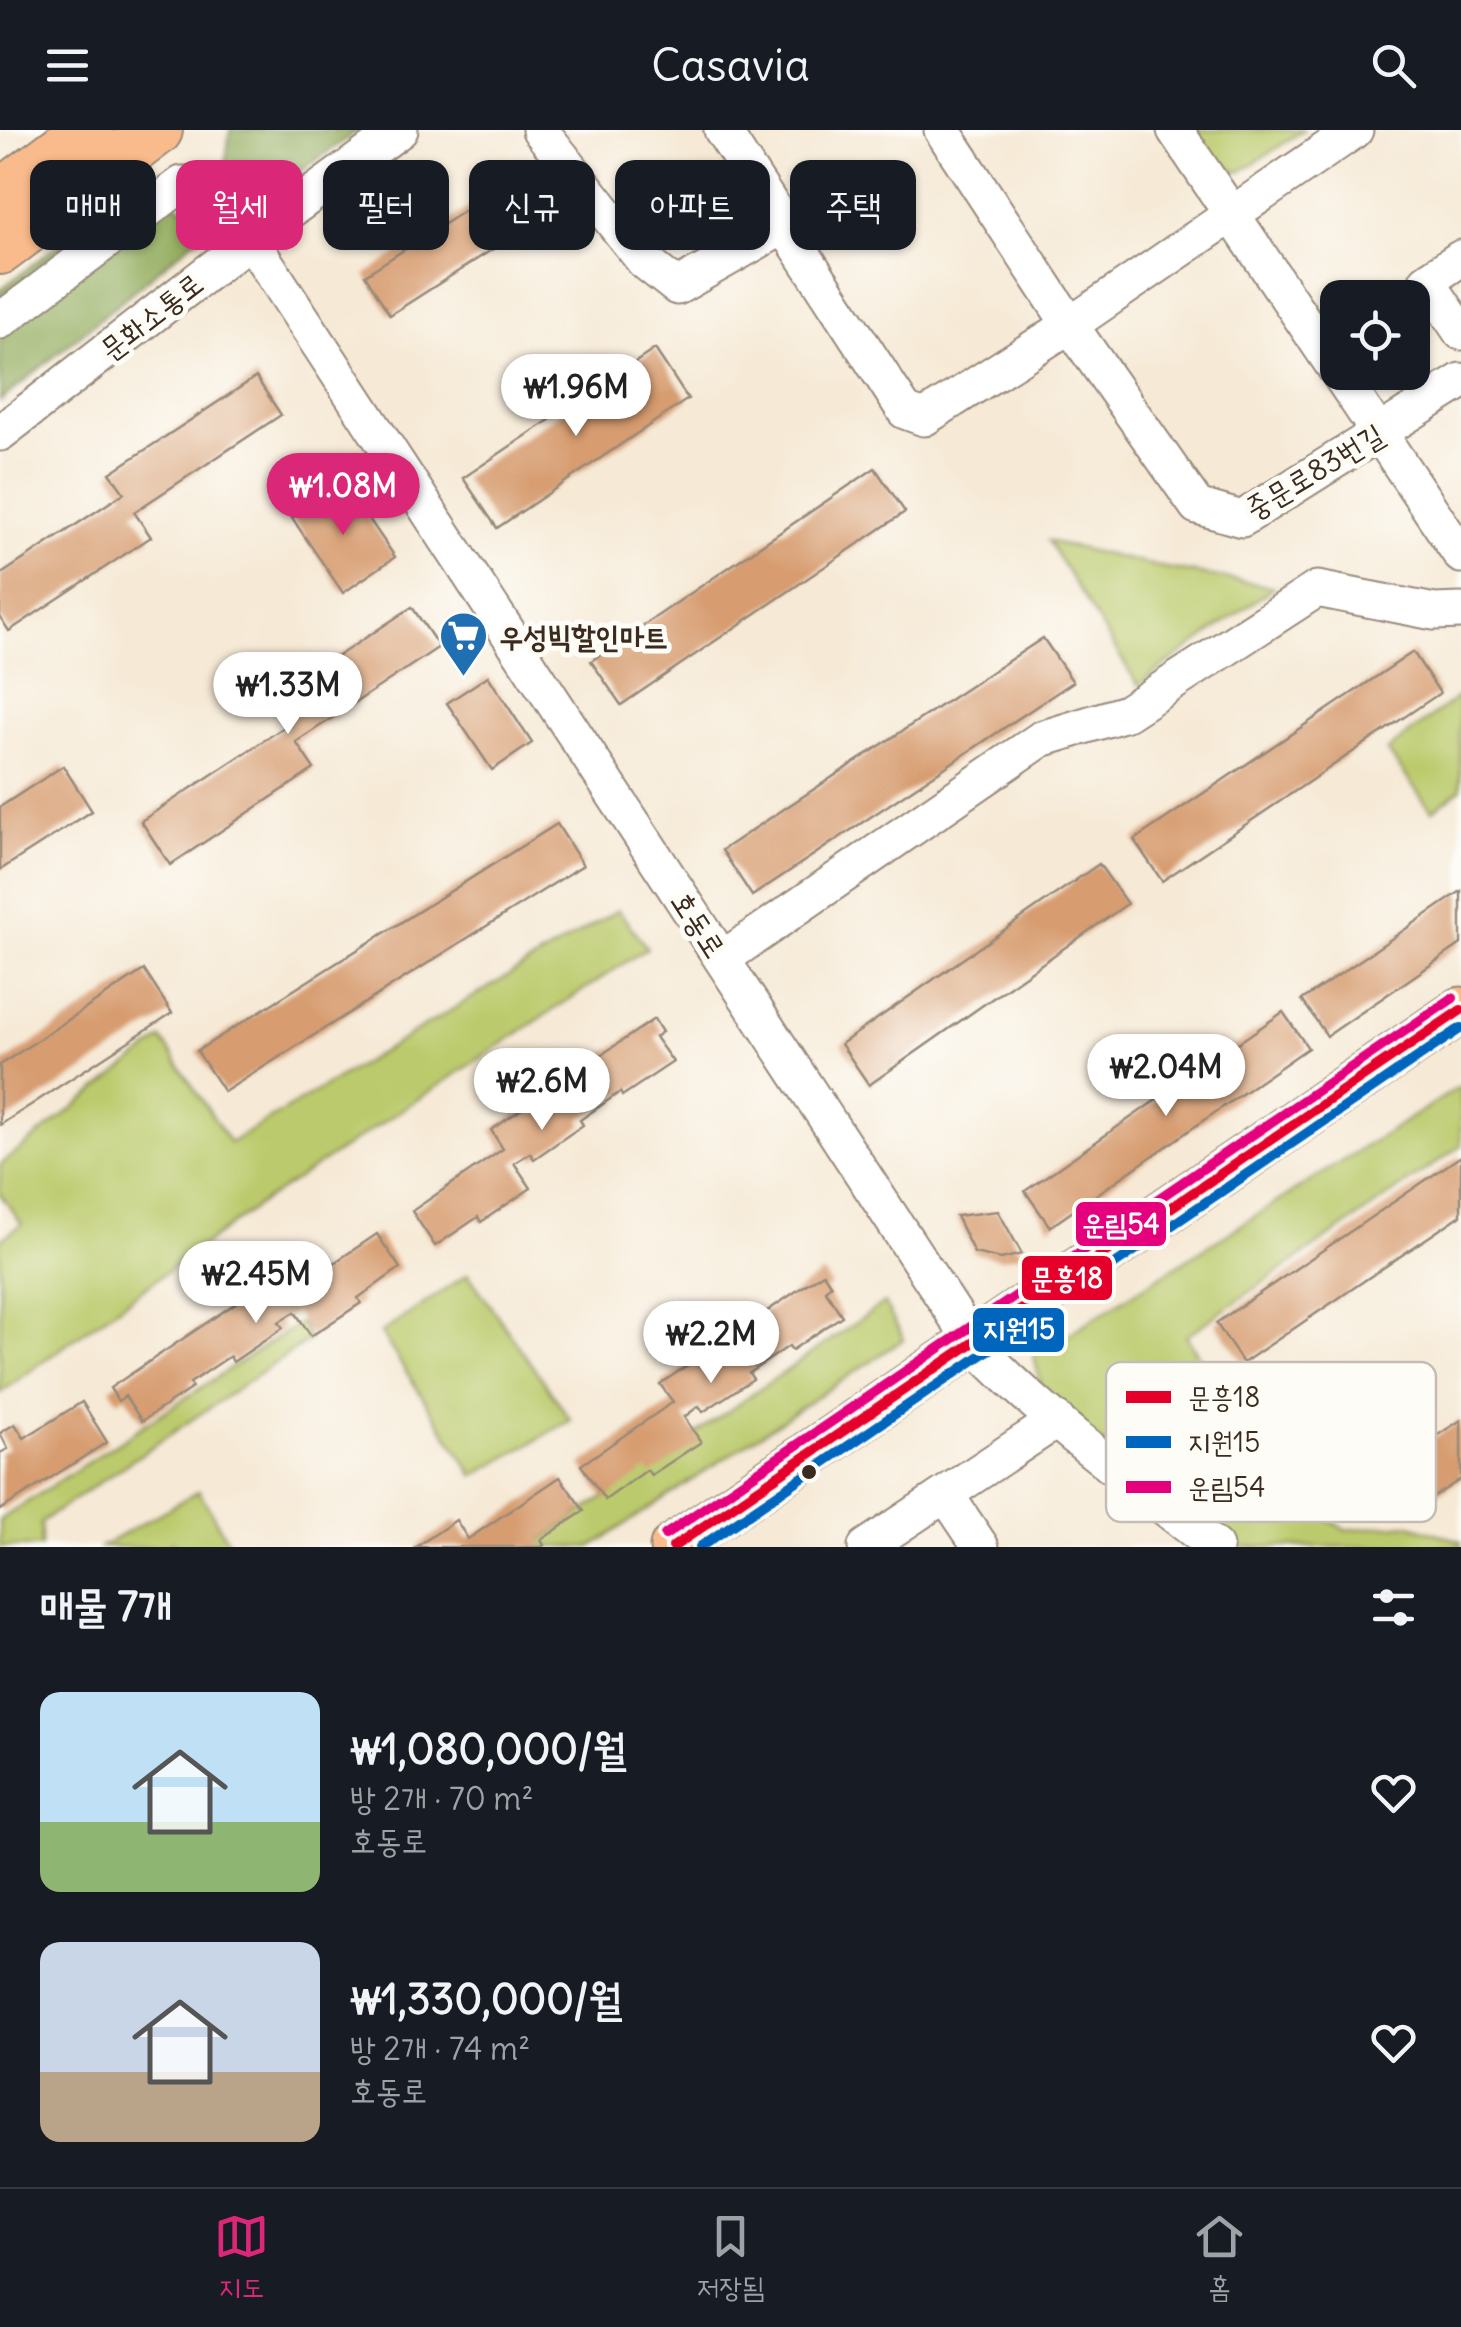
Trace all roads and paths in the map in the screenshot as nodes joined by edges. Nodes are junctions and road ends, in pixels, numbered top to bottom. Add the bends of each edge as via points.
1 (88, 130) edge
2 (156, 130) edge
3 (400, 130) edge
4 (540, 130) edge
5 (722, 130) edge
6 (942, 130) edge
7 (1175, 130) edge
8 (1355, 130) edge
9 (176, 189) edge
10 (0, 196) edge
11 (303, 200) edge
12 (1231, 214) junction
13 (784, 226) junction
14 (0, 250) edge
15 (236, 250) edge
16 (257, 250) edge
17 (1461, 258) edge
18 (0, 321) edge
19 (1070, 324) junction
20 (1461, 332) edge
21 (1461, 381) edge
22 (0, 433) edge
23 (1376, 434) junction
24 (1461, 555) edge
25 (1461, 611) edge
26 (722, 959) junction
27 (1461, 1010) edge
28 (974, 1344) junction
29 (1058, 1420) junction
30 (1106, 1459) edge
31 (946, 1495) junction
32 (1184, 1522) edge
33 (673, 1547) edge
34 (866, 1547) edge
35 (981, 1547) edge
36 (1215, 1547) edge

1 - 10 highway
2 - 14 highway
3 - 11 street, 문화소통로
4 - 13 street via 644,261 677,287
5 - 13 street
6 - 19 street, 중문로83번길
7 - 12 street
8 - 12 street
9 - 18 street, 호동로
12 - 19 street
12 - 23 street
13 - 19 street via 905,411 924,418
15 - 22 street, 문화소통로
16 - 26 street, 호동로
17 - 20 street via 1426,281
19 - 23 street, 중문로83번길 via 1197,506 1242,520
21 - 23 street, 중문로83번길
23 - 24 street
25 - 26 street via 1434,612 1316,589 1126,713 1042,738
26 - 28 street, 호동로
27 - 28 main road
28 - 29 street, 호동로
28 - 33 main road
29 - 30 street, 호동로
29 - 31 street
31 - 34 street
31 - 35 street
32 - 36 street, 호동로

